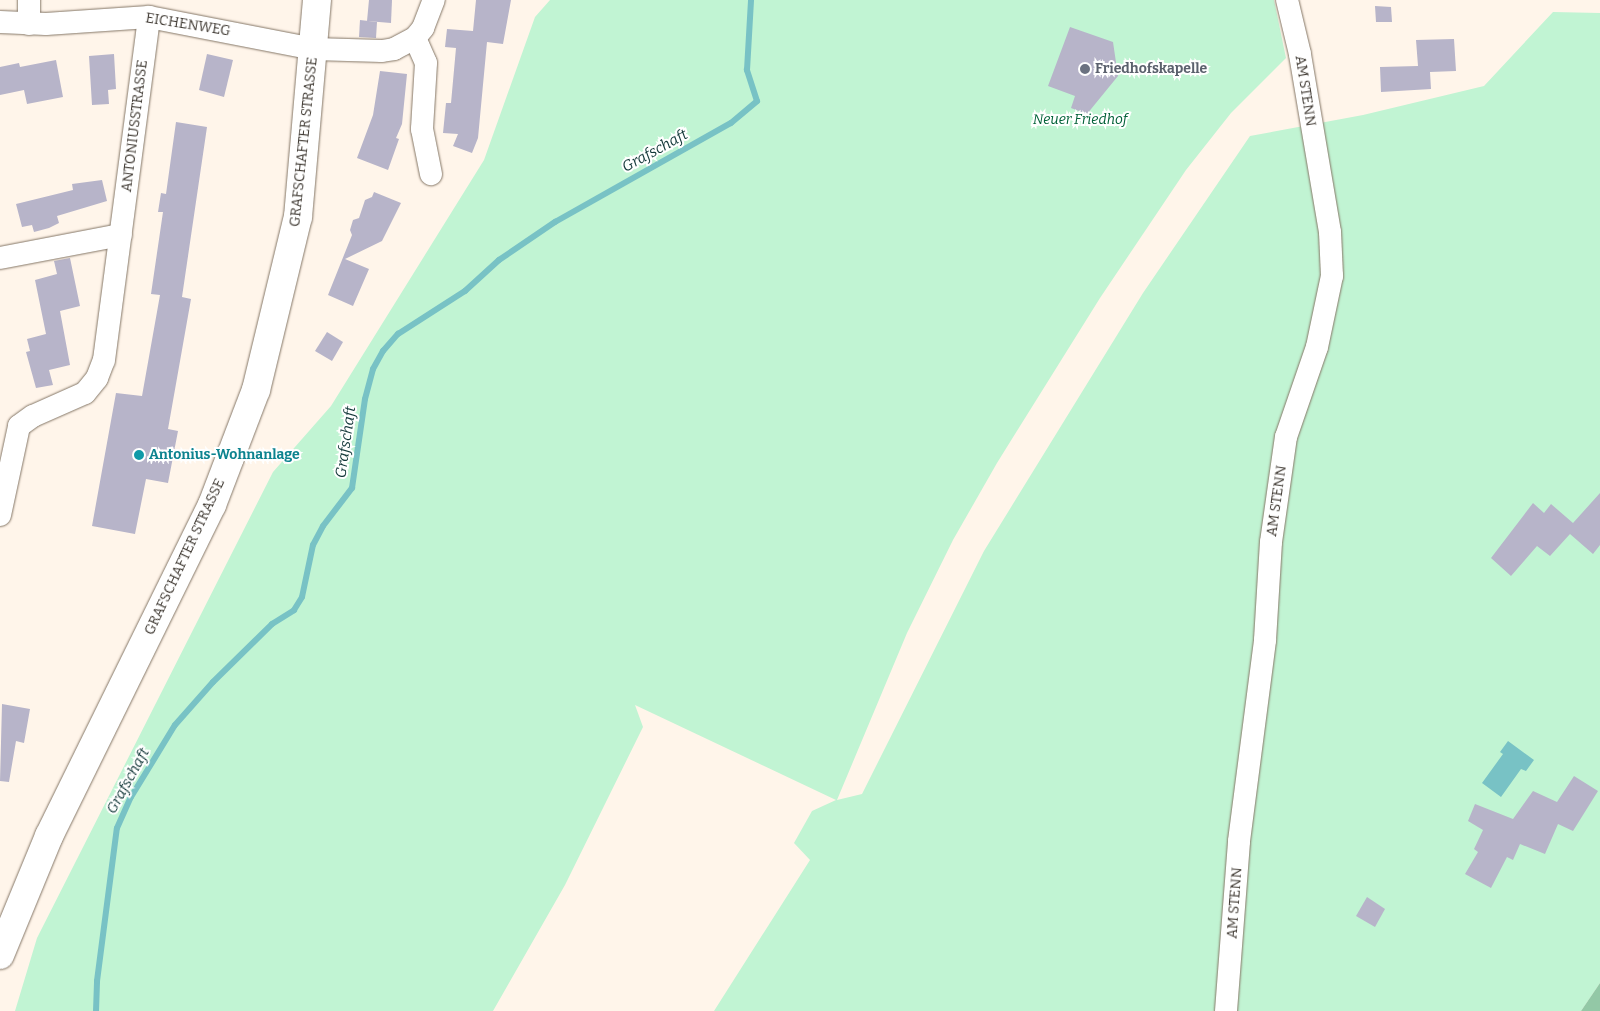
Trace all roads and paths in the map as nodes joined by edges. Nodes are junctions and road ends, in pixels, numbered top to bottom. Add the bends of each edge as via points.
1 (29, 0) edge
2 (317, 0) edge
3 (434, 0) edge
4 (1287, 0) edge
5 (149, 17) junction
6 (0, 22) edge
7 (29, 24) junction
8 (414, 38) junction
9 (314, 49) junction
10 (431, 174) dead end
11 (121, 235) junction
12 (0, 258) edge
13 (0, 515) edge
14 (0, 955) edge
15 (1226, 1011) edge

1 - 7 street
2 - 9 street, GRAFSCHAFTER STRASSE
3 - 8 street via 423,28
4 - 15 street, AM STENN via 1300,54 1330,232 1332,276 1317,347 1286,437 1272,542 1265,640 1239,841
5 - 7 street, EICHENWEG
5 - 9 street, EICHENWEG
5 - 11 street, ANTONIUSSTRASSE
6 - 7 street, EICHENWEG
8 - 9 street, GRAFSCHAFTER STRASSE via 394,49 382,51
8 - 10 street via 426,63 422,129
9 - 14 street, GRAFSCHAFTER STRASSE via 298,217 256,390 212,505 49,836
11 - 12 street
11 - 13 street, ANTONIUSSTRASSE via 101,370 86,393 33,416 19,426

